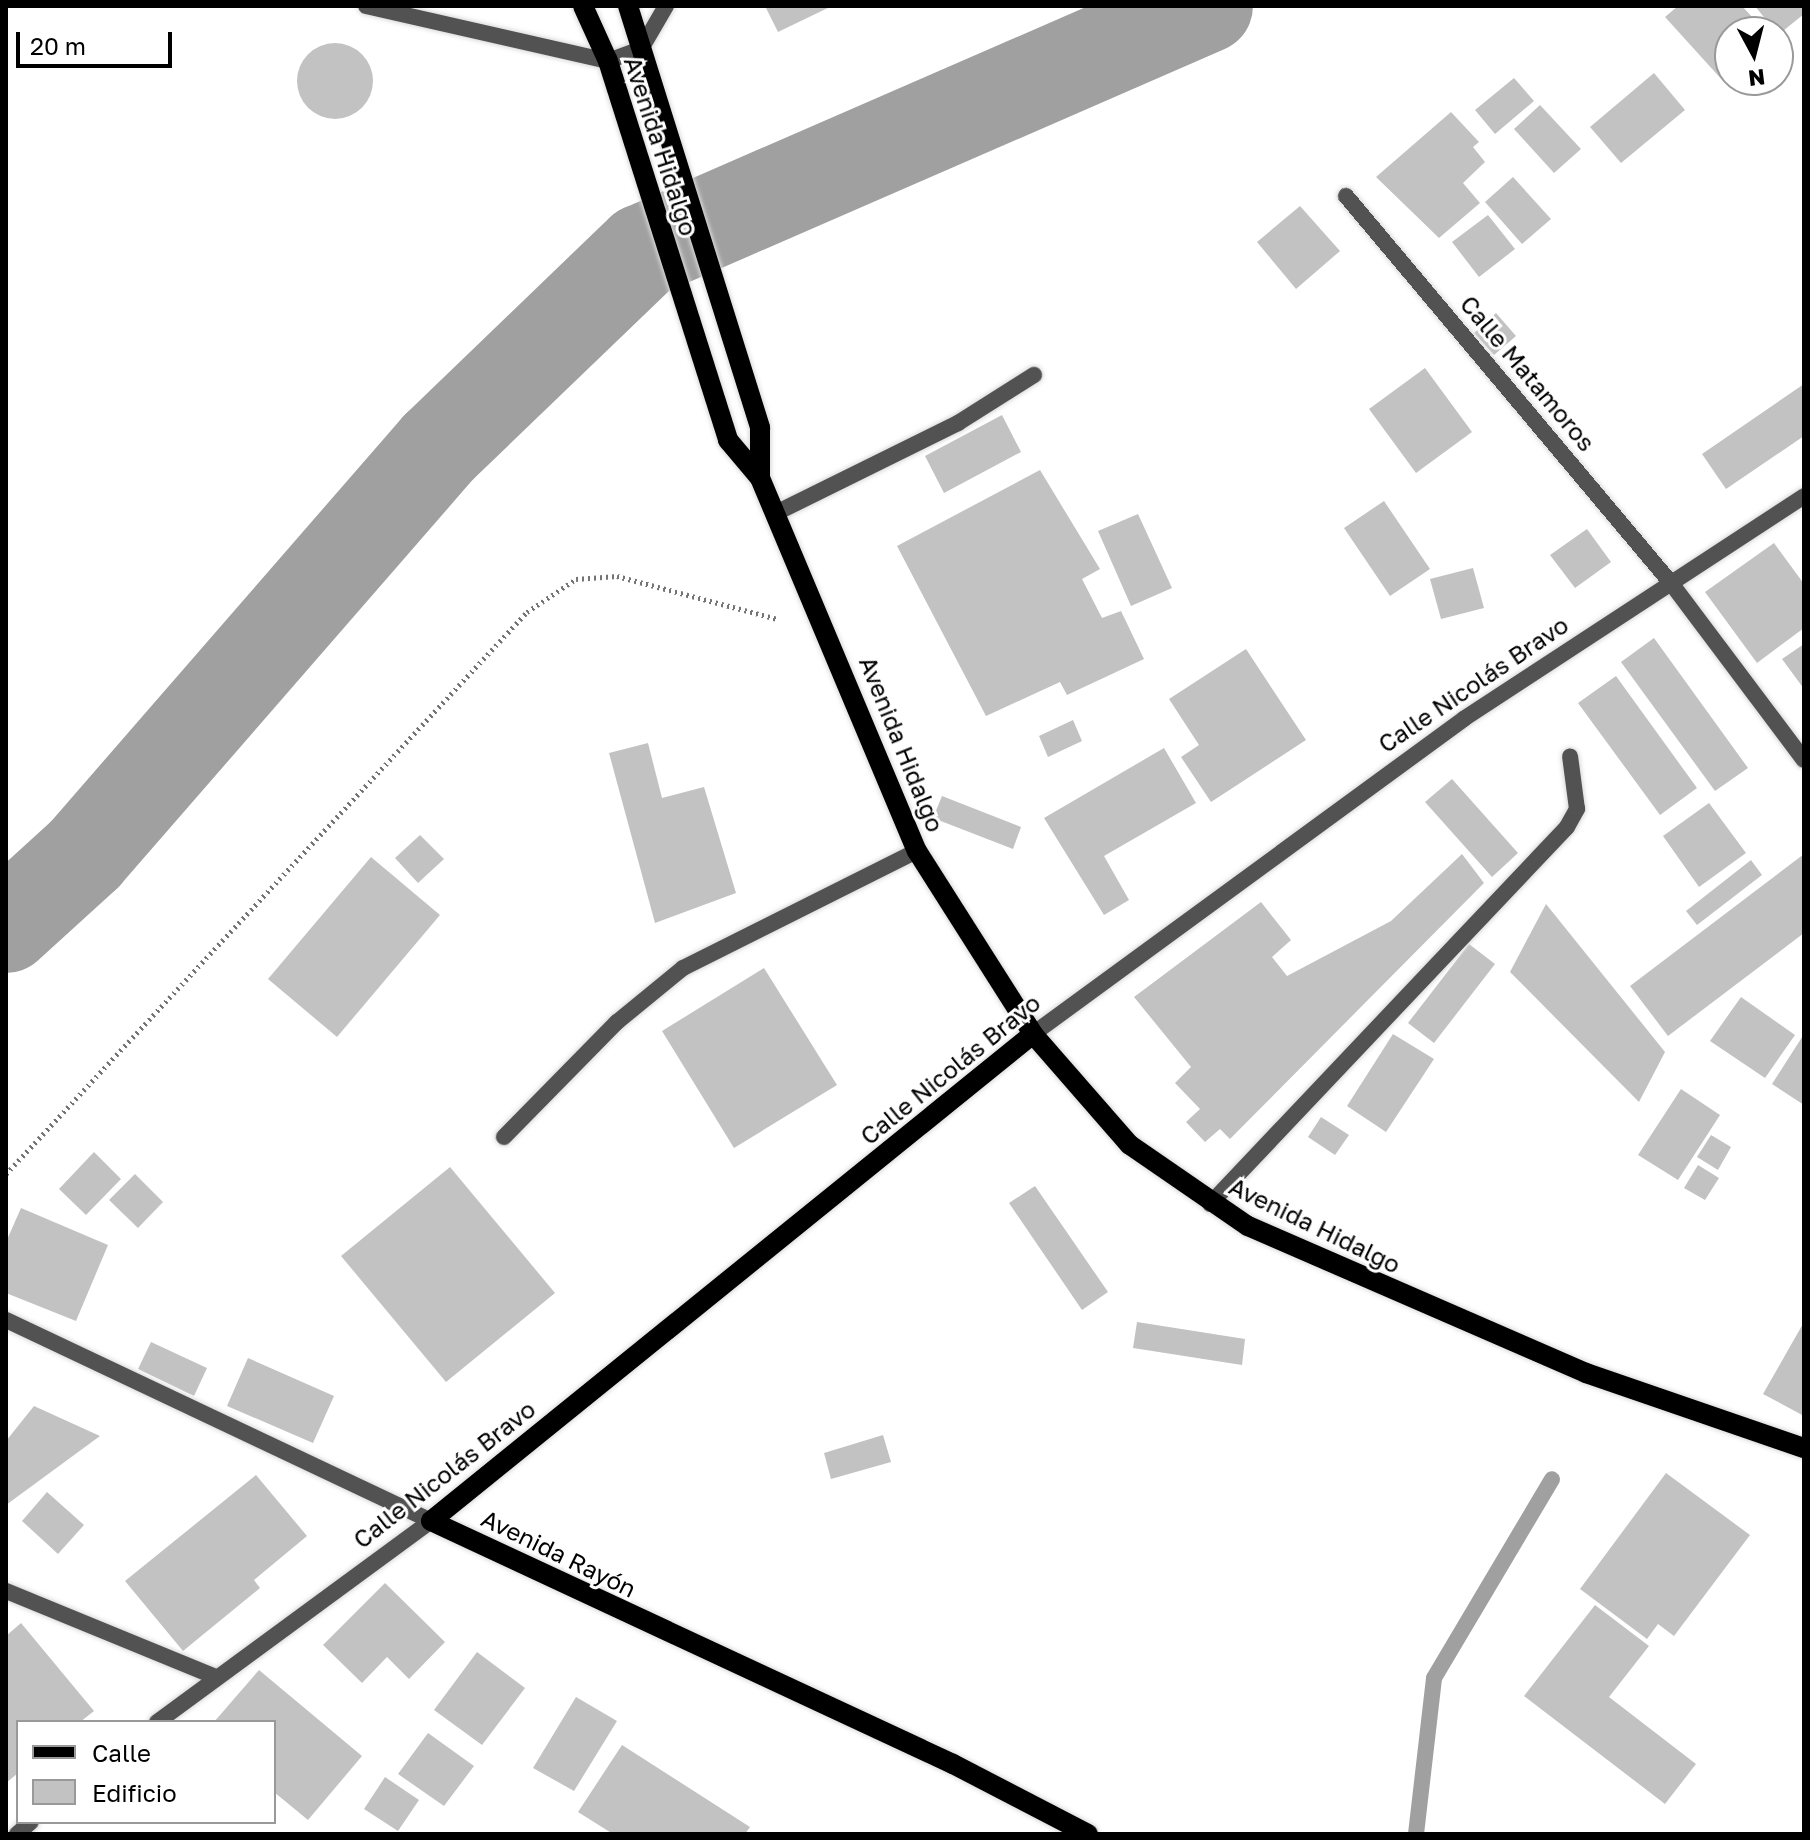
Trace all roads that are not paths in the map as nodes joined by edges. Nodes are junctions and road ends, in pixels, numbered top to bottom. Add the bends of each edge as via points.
1 (366, 6) edge
2 (583, 6) edge
3 (628, 6) edge
4 (666, 6) edge
5 (641, 49) junction
6 (608, 61) junction
7 (1346, 196) dead end
8 (1034, 375) dead end
9 (760, 478) junction
10 (1804, 496) edge
11 (776, 513) junction
12 (1671, 583) junction
13 (1570, 756) dead end
14 (1804, 760) edge
15 (917, 851) junction
16 (1033, 1034) junction
17 (504, 1137) dead end
18 (1210, 1204) junction
19 (6, 1320) edge
20 (1804, 1448) edge
21 (431, 1521) junction
22 (6, 1591) edge
23 (216, 1677) junction
24 (160, 1720) edge
25 (1088, 1834) edge

1 - 6 street
2 - 6 main road, Avenida Hidalgo
3 - 5 main road, Avenida Hidalgo
4 - 5 street
5 - 6 street
5 - 9 main road, Avenida Hidalgo via 760,428
6 - 9 main road, Avenida Hidalgo via 728,440
7 - 12 street, Calle Matamoros
8 - 11 street via 958,423
9 - 11 main road, Avenida Hidalgo
10 - 12 street, Calle Nicolás Bravo
11 - 15 main road, Avenida Hidalgo
12 - 14 street, Calle Matamoros
12 - 16 street, Calle Nicolás Bravo via 1465,718
13 - 18 street via 1577,809 1567,827
15 - 16 main road, Avenida Hidalgo
15 - 17 street via 683,968 617,1022
16 - 18 main road, Avenida Hidalgo via 1130,1145
16 - 21 main road, Calle Nicolás Bravo
18 - 20 main road, Avenida Hidalgo via 1414,1302 1586,1373
19 - 21 street, Avenida Rayón
21 - 23 street, Calle Nicolás Bravo
21 - 25 main road, Avenida Rayón via 953,1764
22 - 23 street
23 - 24 street, Calle Nicolás Bravo

